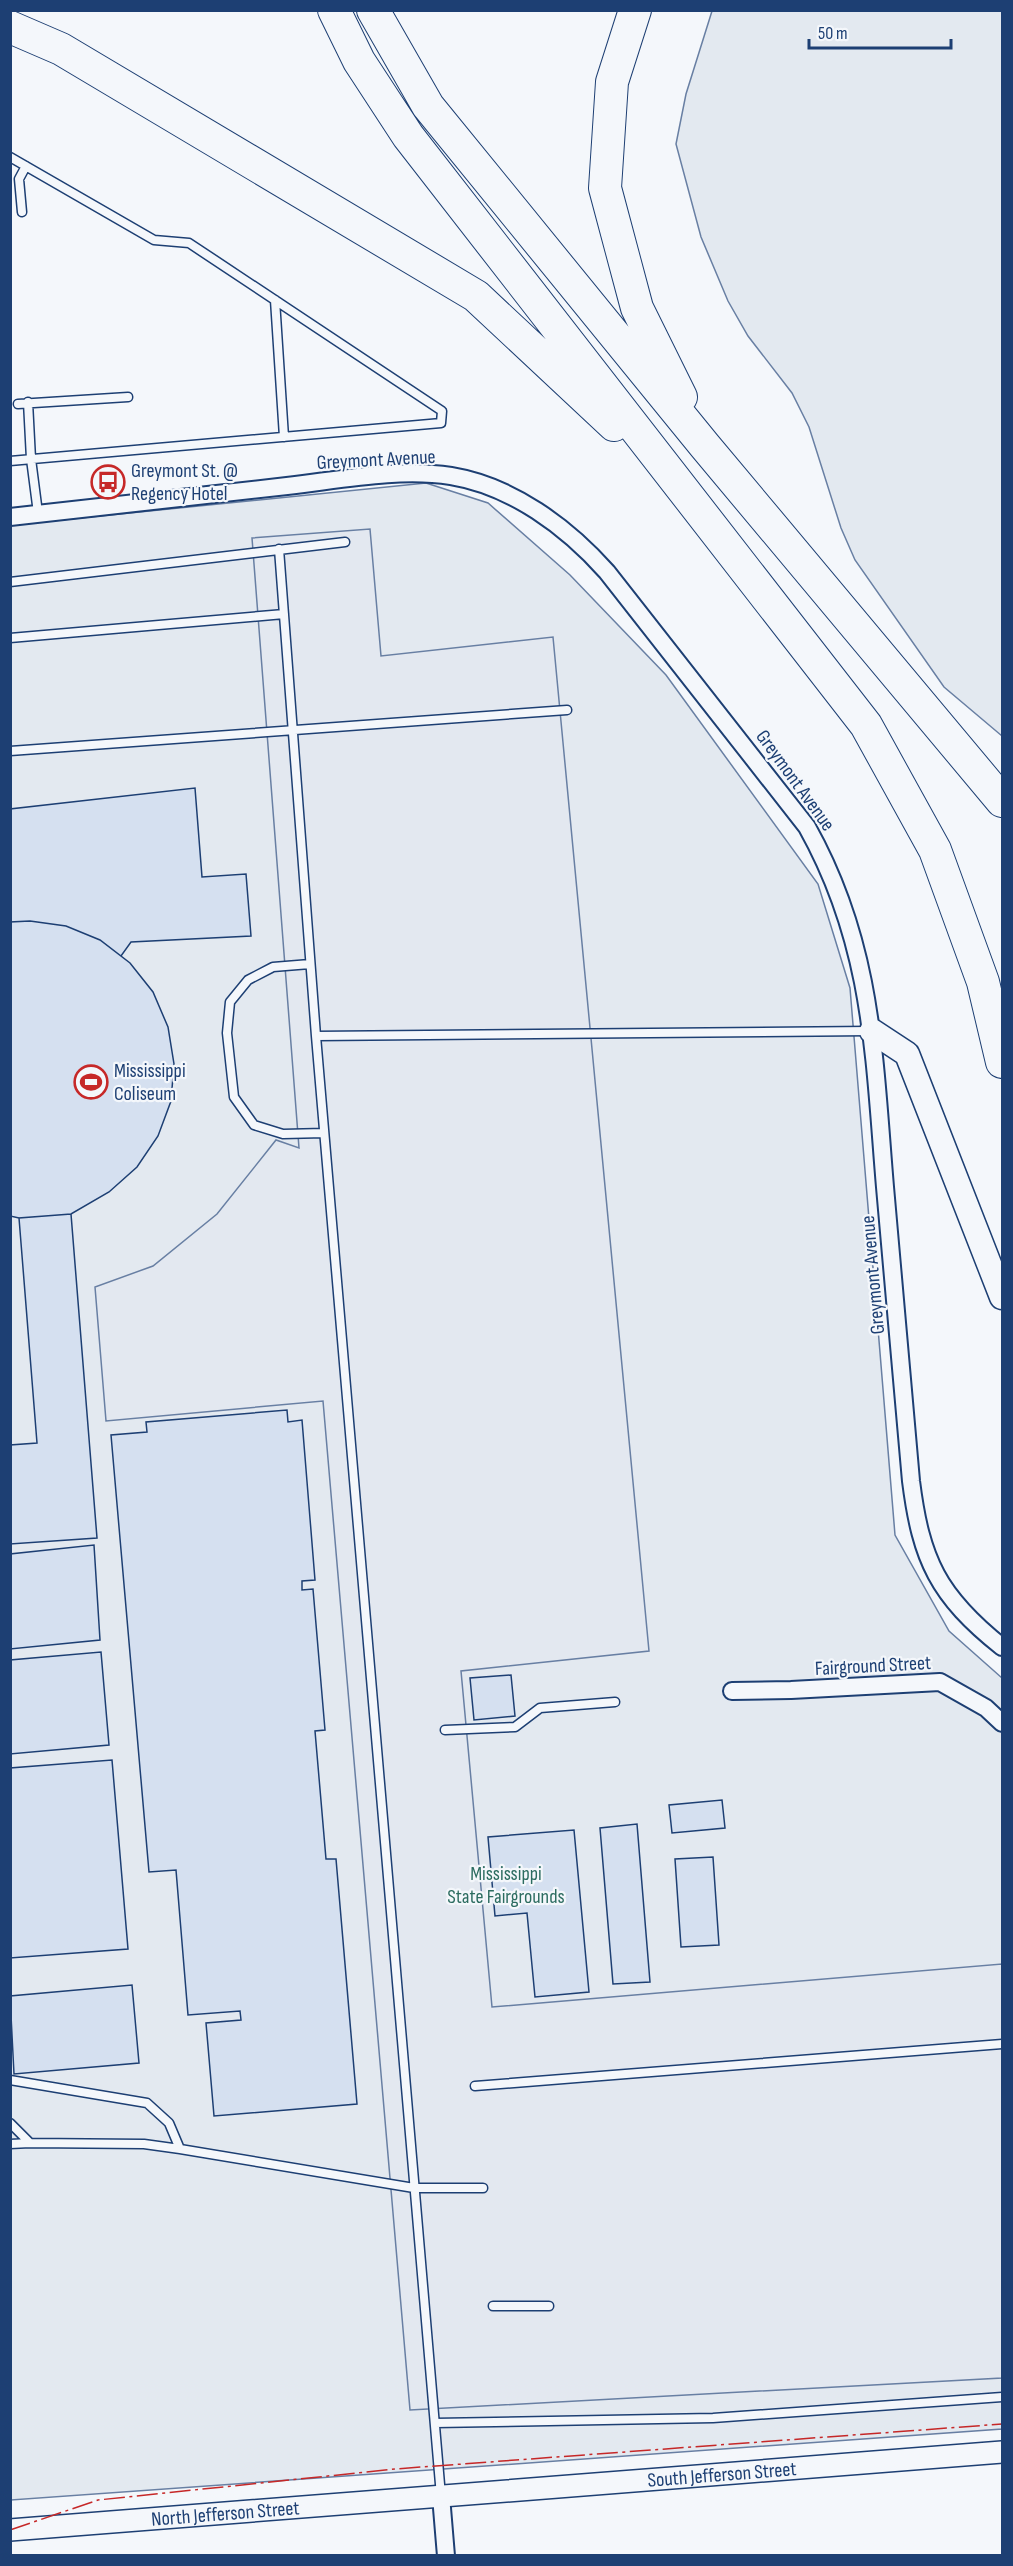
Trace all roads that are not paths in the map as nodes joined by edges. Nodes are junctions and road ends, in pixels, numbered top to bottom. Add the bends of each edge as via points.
1 (334, 10) edge
2 (373, 10) edge
3 (635, 10) edge
4 (10, 27) edge
5 (10, 157) edge
6 (26, 166) junction
7 (22, 212) dead end
8 (275, 300) junction
9 (128, 397) dead end
10 (28, 402) junction
11 (18, 404) dead end
12 (284, 437) junction
13 (705, 446) junction
14 (31, 459) junction
15 (10, 461) edge
16 (689, 496) junction
17 (38, 513) junction
18 (10, 517) edge
19 (345, 542) dead end
20 (279, 549) junction
21 (10, 582) edge
22 (284, 614) junction
23 (10, 638) edge
24 (567, 710) dead end
25 (293, 730) junction
26 (10, 751) edge
27 (1002, 801) edge
28 (310, 964) junction
29 (982, 982) junction
30 (1002, 1026) edge
31 (872, 1031) junction
32 (316, 1036) junction
33 (1002, 1062) edge
34 (324, 1133) junction
35 (1002, 1297) edge
36 (1002, 1647) edge
37 (732, 1690) dead end
38 (615, 1702) dead end
39 (1002, 1723) edge
40 (445, 1730) dead end
41 (1002, 2044) edge
42 (10, 2080) edge
43 (475, 2086) dead end
44 (10, 2123) edge
45 (30, 2143) junction
46 (10, 2144) edge
47 (180, 2149) junction
48 (414, 2188) junction
49 (483, 2188) dead end
50 (549, 2306) dead end
51 (493, 2307) dead end
52 (1002, 2397) edge
53 (435, 2423) junction
54 (1002, 2452) edge
55 (441, 2496) junction
56 (10, 2530) edge
57 (446, 2556) edge

1 - 16 highway via 359,61 408,136
2 - 13 highway via 428,106
3 - 13 highway via 612,82 605,188 637,308
4 - 16 highway via 61,49 476,296
5 - 6 lane
6 - 7 lane via 19,179
6 - 8 lane via 154,240 189,243
8 - 12 lane
8 - 12 lane via 442,411 441,423
9 - 10 lane
10 - 11 lane
10 - 14 lane
12 - 14 lane
13 - 27 highway
14 - 15 lane
14 - 17 lane
16 - 29 highway via 866,725 935,850
17 - 18 street, Greymont Avenue
17 - 31 street, Greymont Avenue via 363,477 422,475 474,483 555,522 607,572 807,827 823,854 853,931
19 - 20 lane
20 - 21 lane
20 - 22 lane
22 - 23 lane
22 - 25 lane
24 - 25 lane
25 - 26 lane
25 - 28 lane
28 - 32 lane
28 - 34 lane via 273,967 248,980 230,1002 227,1033 234,1097 254,1125 283,1134
29 - 30 highway
29 - 33 highway
31 - 32 lane
31 - 35 main road via 907,1054
31 - 36 street, Greymont Avenue via 917,1527 927,1559 946,1590 967,1616
32 - 34 lane
34 - 48 lane
37 - 39 street, Fairground Street via 940,1682 986,1708
38 - 40 lane via 540,1708 515,1727
41 - 43 lane
42 - 47 lane via 147,2103 169,2122
44 - 45 lane
45 - 46 lane
45 - 47 lane via 144,2144
47 - 48 lane
48 - 49 lane
48 - 53 lane
50 - 51 lane
52 - 53 lane via 713,2418
53 - 55 lane
54 - 55 street, South Jefferson Street
55 - 56 street, North Jefferson Street
55 - 57 street

